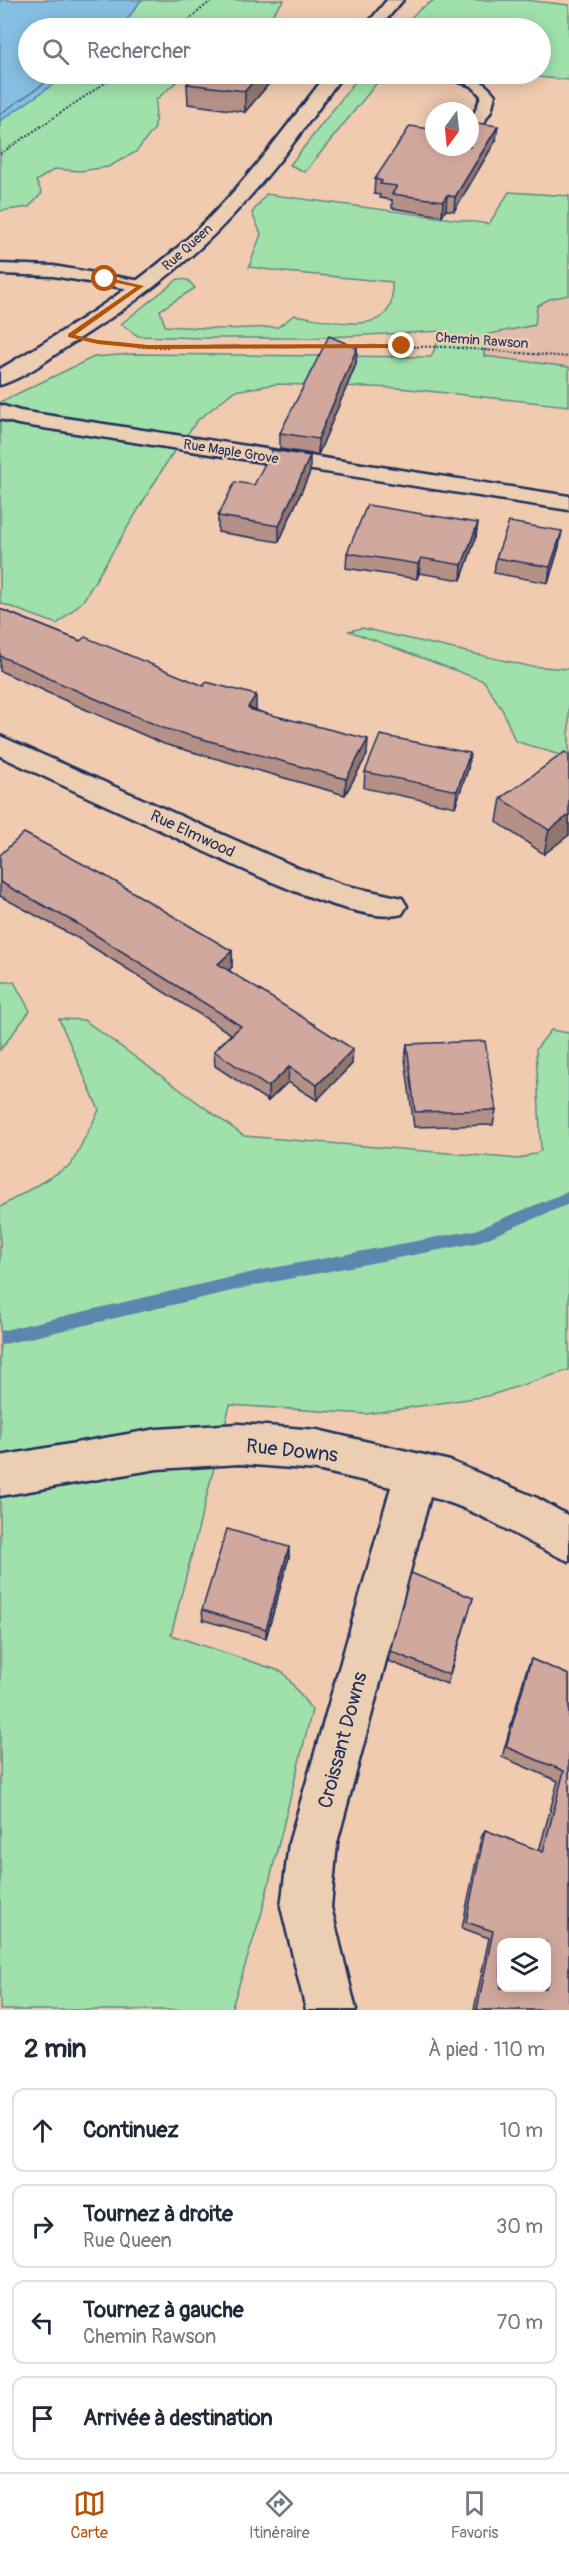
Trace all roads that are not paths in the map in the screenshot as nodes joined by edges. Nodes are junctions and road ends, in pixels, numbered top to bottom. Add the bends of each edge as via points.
1 (395, 0) edge
2 (380, 18) edge
3 (327, 84) edge
4 (478, 84) edge
5 (479, 119) edge
6 (0, 269) edge
7 (141, 286) junction
8 (0, 377) edge
9 (0, 412) edge
10 (569, 503) edge
11 (0, 745) edge
12 (391, 906) dead end
13 (416, 1472) junction
14 (0, 1476) edge
15 (569, 1540) edge
16 (331, 2010) edge

1 - 2 street
3 - 7 street, Rue Queen via 234,202 196,241
4 - 5 lane via 488,95
6 - 7 lane via 19,268
7 - 8 street, Rue Queen
9 - 10 street, Rue Maple Grove
11 - 12 street, Rue Elmwood via 287,876 339,896
13 - 14 street, Rue Downs via 317,1450 239,1444 157,1449
13 - 15 street, Rue Downs via 450,1481 512,1508
13 - 16 street, Croissant Downs via 313,1843 306,1907

